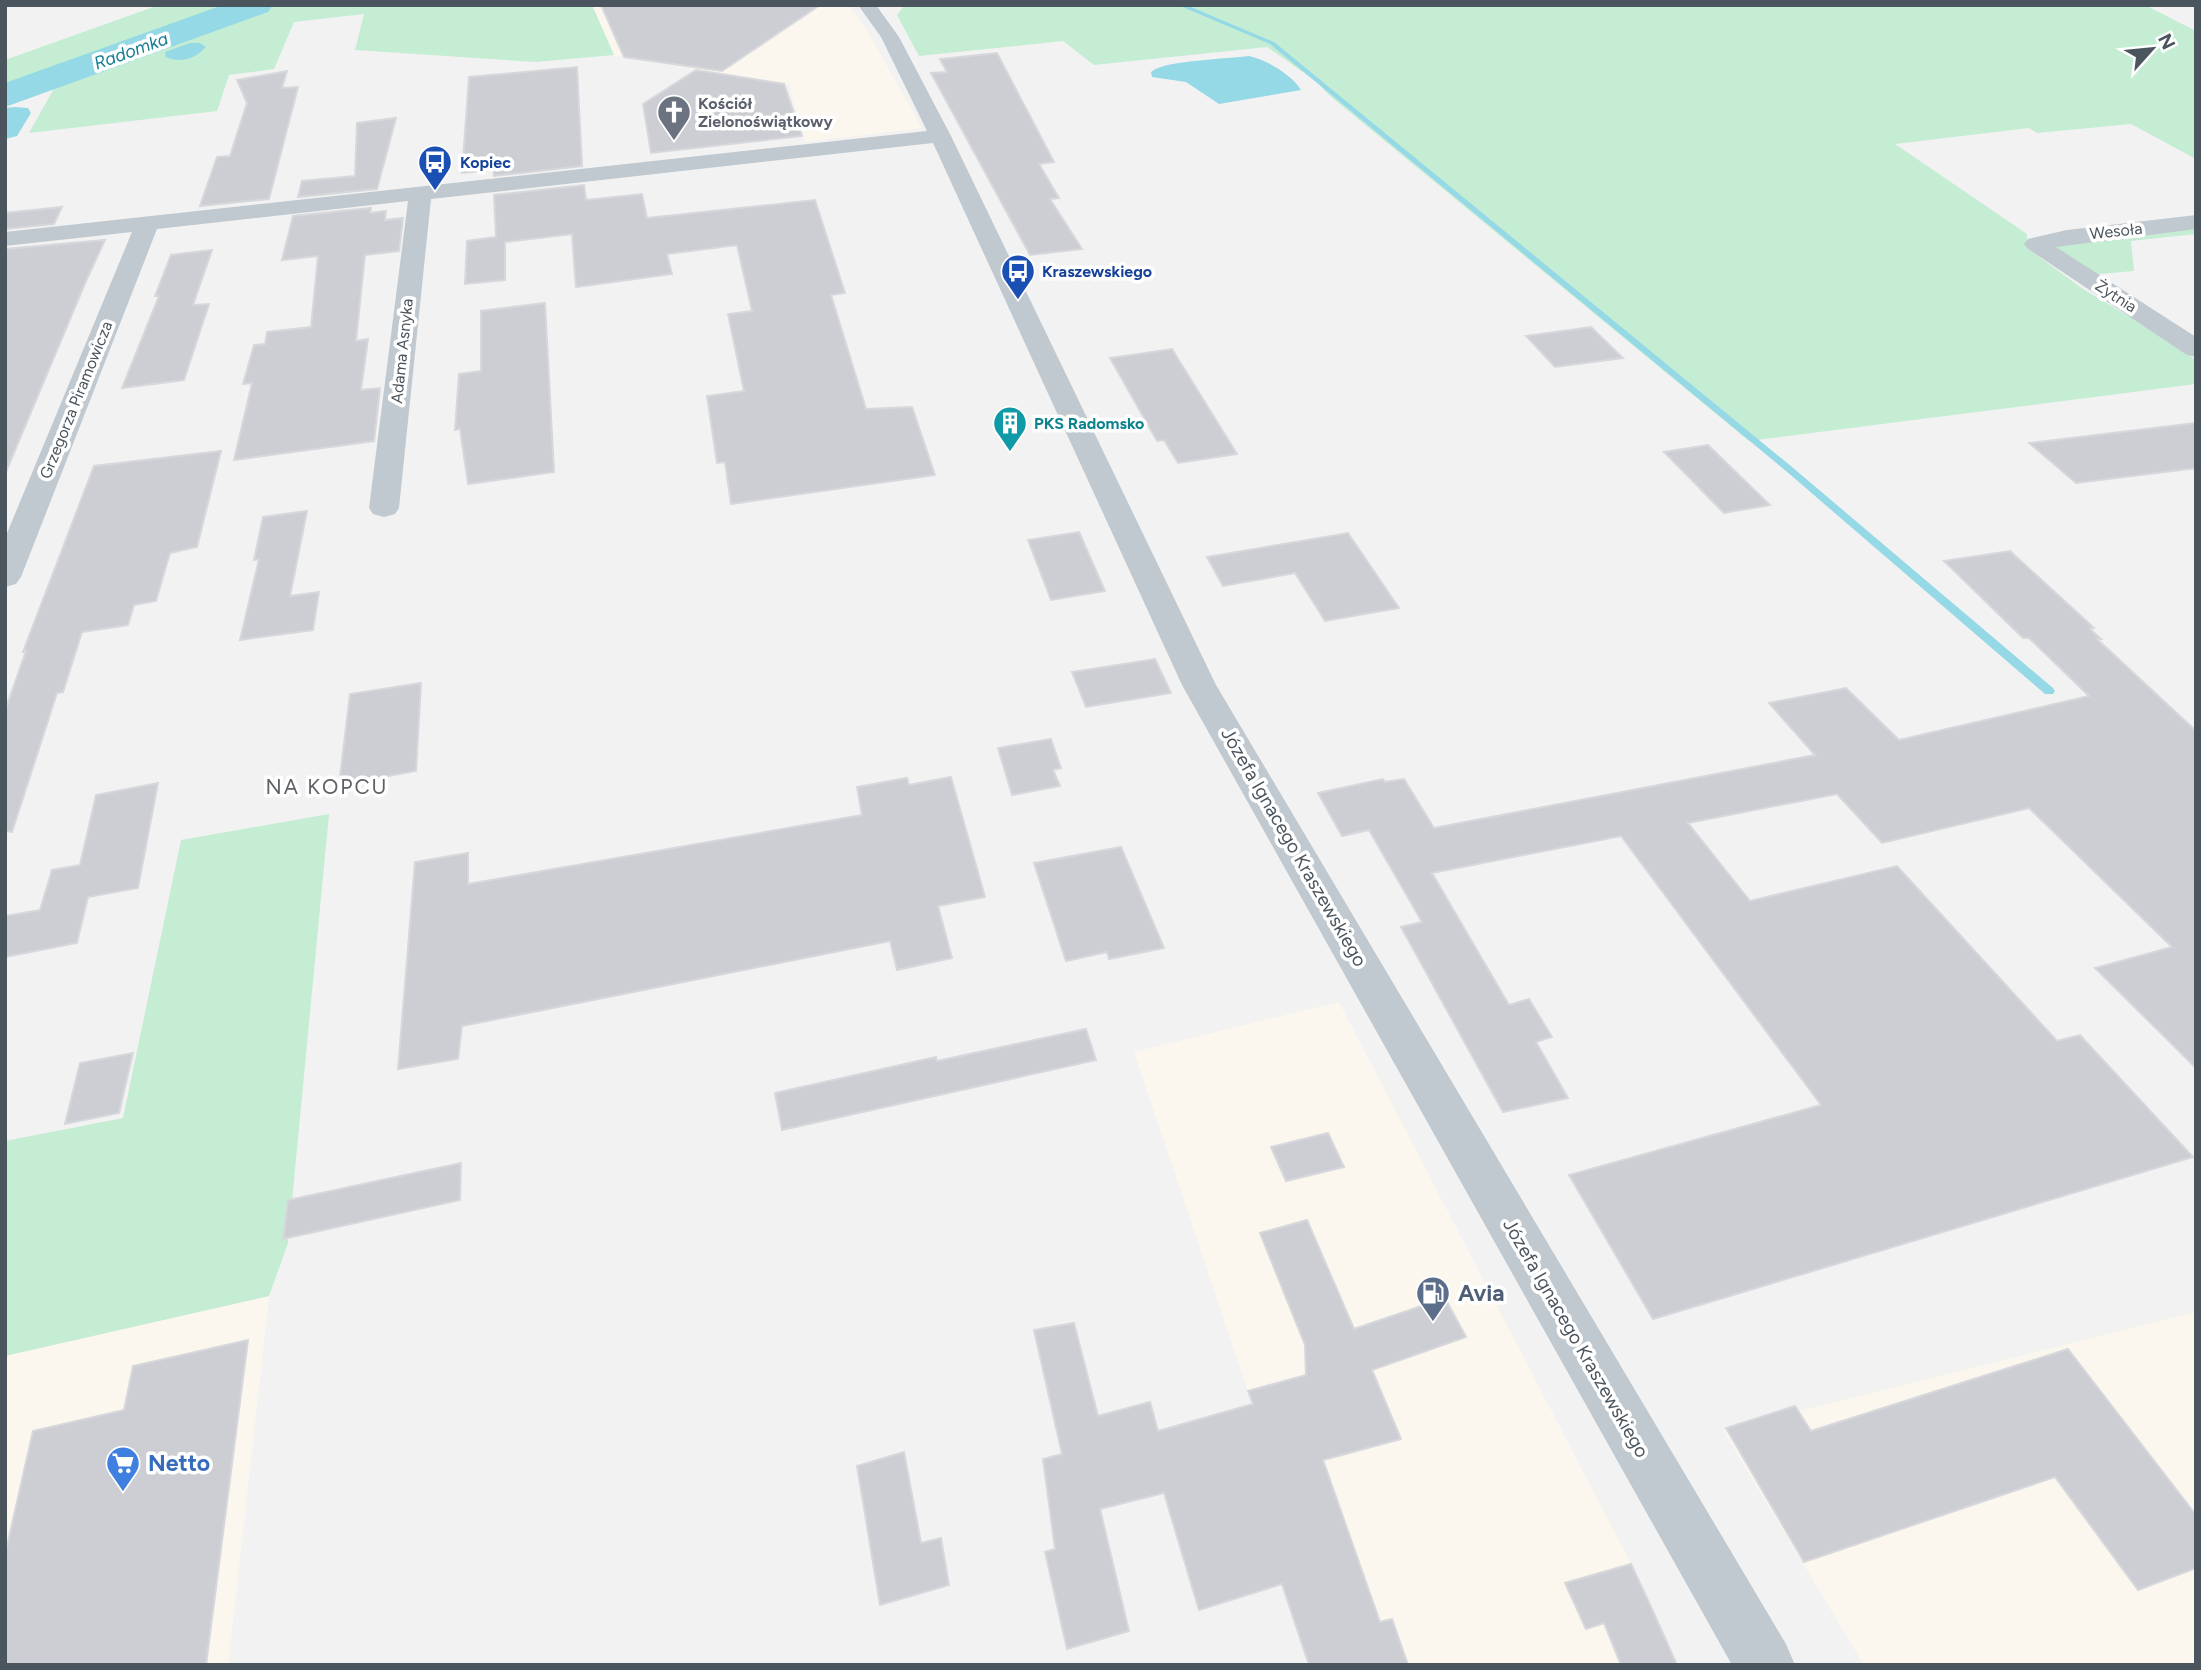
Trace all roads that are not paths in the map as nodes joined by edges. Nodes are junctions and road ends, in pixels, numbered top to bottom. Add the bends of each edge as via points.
1 (867, 5) edge
2 (940, 136) junction
3 (419, 194) junction
4 (2196, 222) edge
5 (147, 224) junction
6 (5, 239) edge
7 (2036, 244) joint
8 (2196, 349) edge
9 (384, 508) dead end
10 (5, 577) edge
11 (1765, 1665) edge

1 - 2 street, Józefa Ignacego Kraszewskiego via 890,37
2 - 3 street
2 - 11 street, Józefa Ignacego Kraszewskiego via 1199,685
3 - 5 street
3 - 9 street, Adama Asnyka
4 - 7 street, Wesoła
5 - 6 street
5 - 10 street, Grzegorza Piramowicza
7 - 8 street, Żytnia

